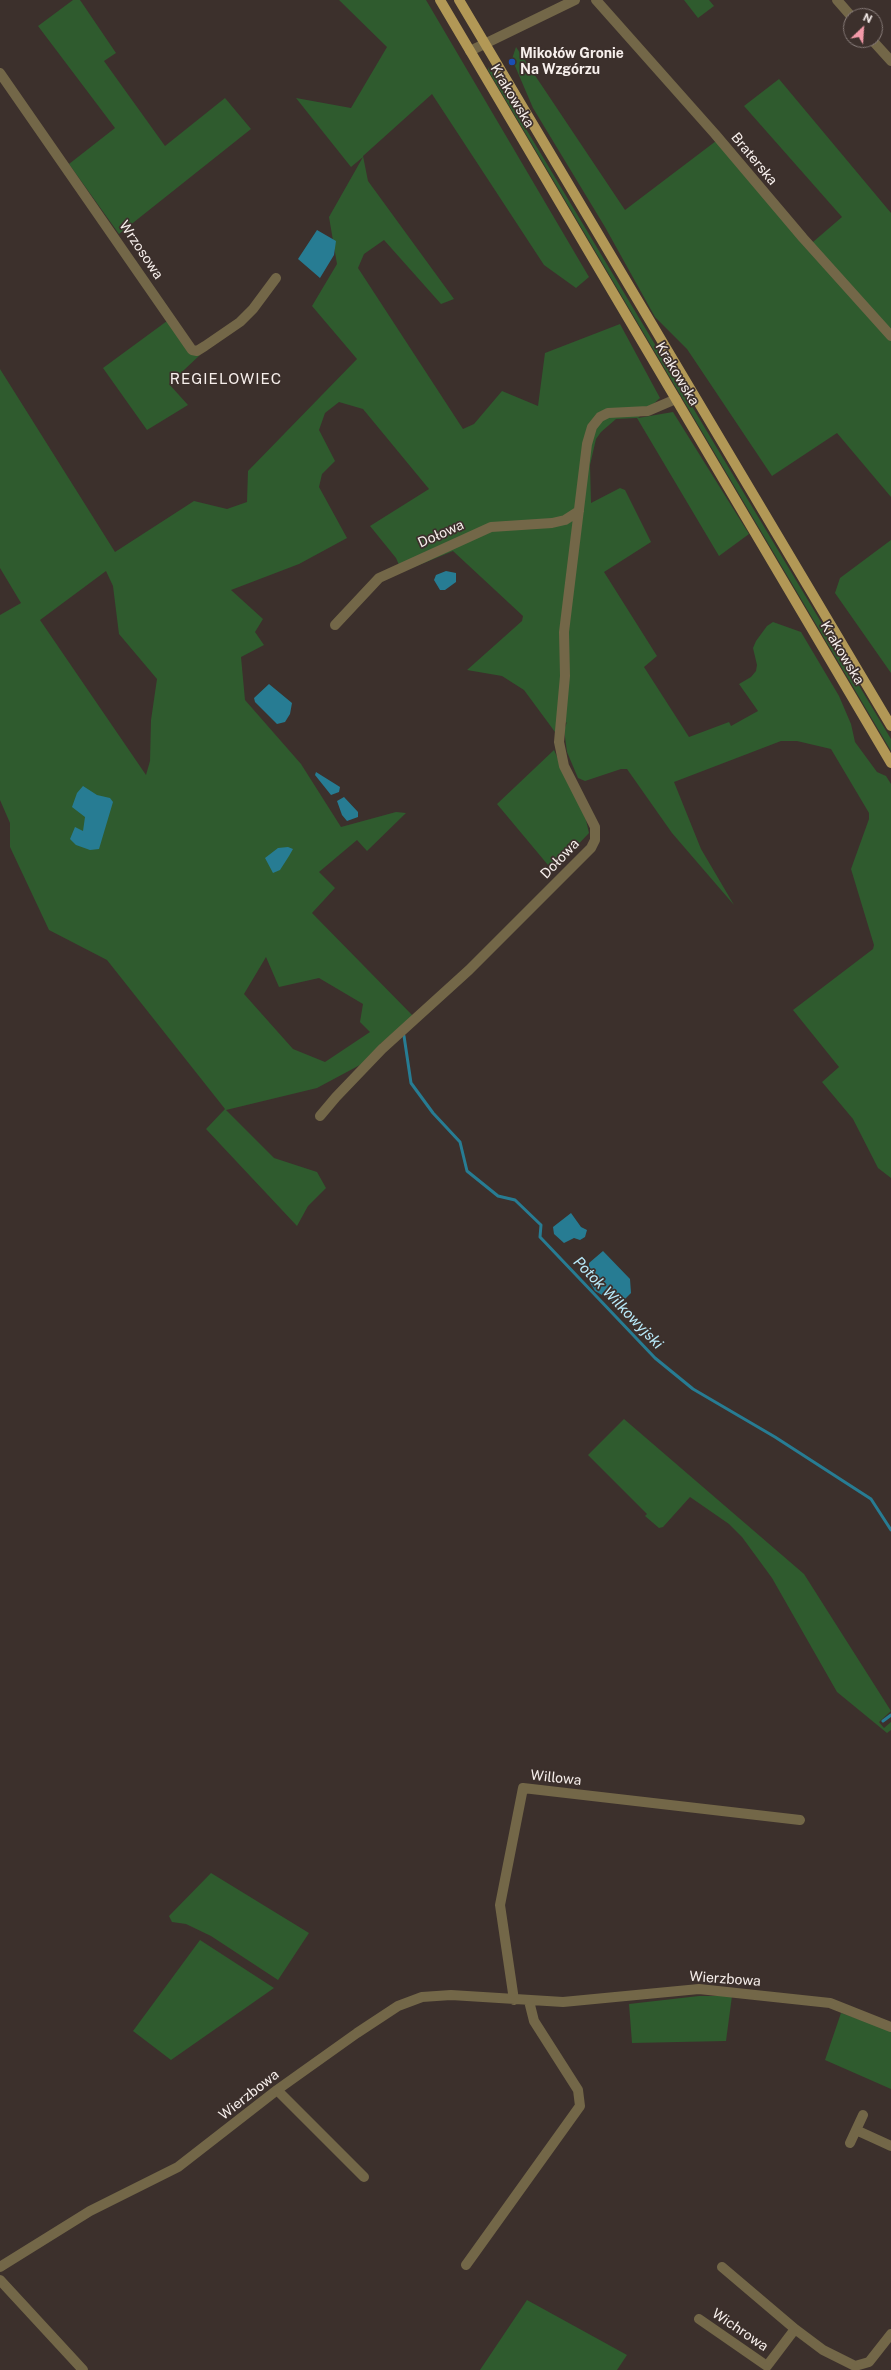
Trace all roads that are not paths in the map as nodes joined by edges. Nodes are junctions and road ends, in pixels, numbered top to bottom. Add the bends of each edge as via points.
1 (440, 0) edge
2 (459, 0) edge
3 (575, 0) edge
4 (596, 0) edge
5 (836, 0) edge
6 (844, 8) edge
7 (484, 43) junction
8 (879, 48) edge
9 (470, 51) junction
10 (891, 61) edge
11 (0, 73) edge
12 (276, 278) dead end
13 (891, 336) edge
14 (676, 398) junction
15 (579, 511) junction
16 (335, 625) dead end
17 (891, 726) edge
18 (891, 763) edge
19 (320, 1116) dead end
20 (800, 1820) dead end
21 (514, 2000) junction
22 (529, 2001) junction
23 (891, 2027) edge
24 (278, 2090) junction
25 (863, 2115) dead end
26 (856, 2130) junction
27 (850, 2142) dead end
28 (891, 2146) edge
29 (364, 2177) dead end
30 (466, 2265) dead end
31 (0, 2267) edge
32 (722, 2268) dead end
33 (0, 2280) edge
34 (698, 2319) dead end
35 (795, 2329) junction
36 (891, 2334) edge
37 (83, 2370) edge

1 - 9 main road, Krakowska
2 - 7 main road, Krakowska
3 - 7 street
4 - 13 street, Braterska
5 - 6 street
7 - 9 street
7 - 17 main road, Krakowska
8 - 10 street
9 - 14 main road, Krakowska
11 - 12 street, Wrzosowa via 192,350 197,351 240,322
14 - 15 street, Dołowa via 648,411 608,413 600,417 592,427 587,444
14 - 18 main road, Krakowska
15 - 16 street, Dołowa via 565,520 552,523 491,527 379,578
15 - 19 street, Dołowa via 564,632 559,742 564,766 595,827 595,840 469,970 382,1049
20 - 21 street, Willowa via 523,1788 500,1905
21 - 22 street, Wierzbowa
21 - 24 street, Wierzbowa via 451,1995 422,1997 398,2006
22 - 23 street, Wierzbowa via 563,2002 699,1989 830,2003
22 - 30 street via 534,2022 575,2085 580,2096 580,2104
24 - 29 street
24 - 31 street, Wierzbowa via 178,2167 90,2211
25 - 26 street
26 - 27 street
26 - 28 street
32 - 35 street
33 - 37 street
34 - 35 street, Wichrowa via 767,2366
35 - 36 street via 822,2350 855,2366 869,2362

